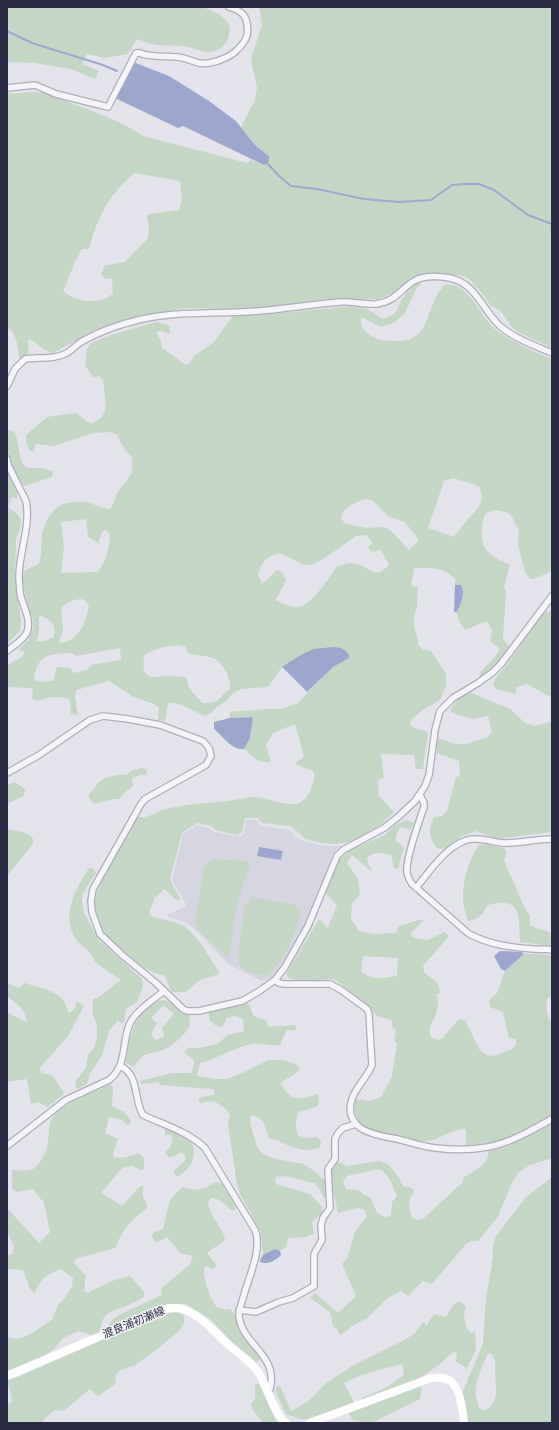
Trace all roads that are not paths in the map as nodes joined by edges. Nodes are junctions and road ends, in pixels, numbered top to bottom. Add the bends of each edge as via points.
1 (229, 7) edge
2 (7, 88) edge
3 (552, 353) edge
4 (7, 386) edge
5 (7, 459) edge
6 (552, 596) edge
7 (7, 650) edge
8 (7, 773) edge
9 (420, 795) junction
10 (552, 839) edge
11 (416, 888) junction
12 (552, 950) edge
13 (275, 980) junction
14 (164, 991) junction
15 (120, 1066) junction
16 (552, 1119) edge
17 (356, 1124) junction
18 (7, 1146) edge
19 (239, 1310) junction
20 (7, 1376) edge
21 (267, 1390) junction
22 (286, 1423) edge
23 (310, 1423) edge
24 (464, 1423) edge

1 - 2 street via 246,16 247,21 246,39 236,52 208,63 180,57 136,53 108,107 56,94 35,85
3 - 4 street via 501,327 473,291 461,282 431,276 413,282 394,298 377,304 342,302 266,311 176,314 144,319 90,338 67,353 46,359 25,359 14,369
5 - 7 street via 27,507 27,525 19,576 20,593 28,626 24,637
6 - 9 street via 501,664 453,698 440,711 429,774
8 - 14 street via 40,755 90,720 103,716 160,725 207,744 211,756 206,765 145,799 141,804 93,889 92,912 100,934
9 - 11 street via 424,807 406,872
9 - 13 street via 398,818 337,856 308,926
10 - 11 street via 510,843 470,839 451,848
11 - 12 street via 469,934 489,943
13 - 14 street via 242,1002 192,1012 183,1009
13 - 17 street via 284,984 330,984 367,1009 372,1065 353,1097 351,1114
14 - 15 street via 134,1017
15 - 18 street via 109,1080 66,1100
15 - 19 street via 126,1068 135,1084 138,1104 143,1115 183,1132 205,1148 255,1230 257,1248
16 - 17 street via 530,1132 502,1143 462,1149 435,1148 391,1138 362,1129
17 - 19 street via 342,1128 335,1139 335,1159 328,1169 330,1208 323,1218 322,1240 314,1254 314,1286 293,1298 256,1312
19 - 21 street via 242,1325 272,1372 270,1389
20 - 21 main road, 渡良浦初瀬線 via 171,1308 185,1310 211,1329 250,1363 259,1373
21 - 22 main road, 渡良浦初瀬線 via 278,1415
23 - 24 main road via 431,1378 440,1377 452,1382 457,1390

